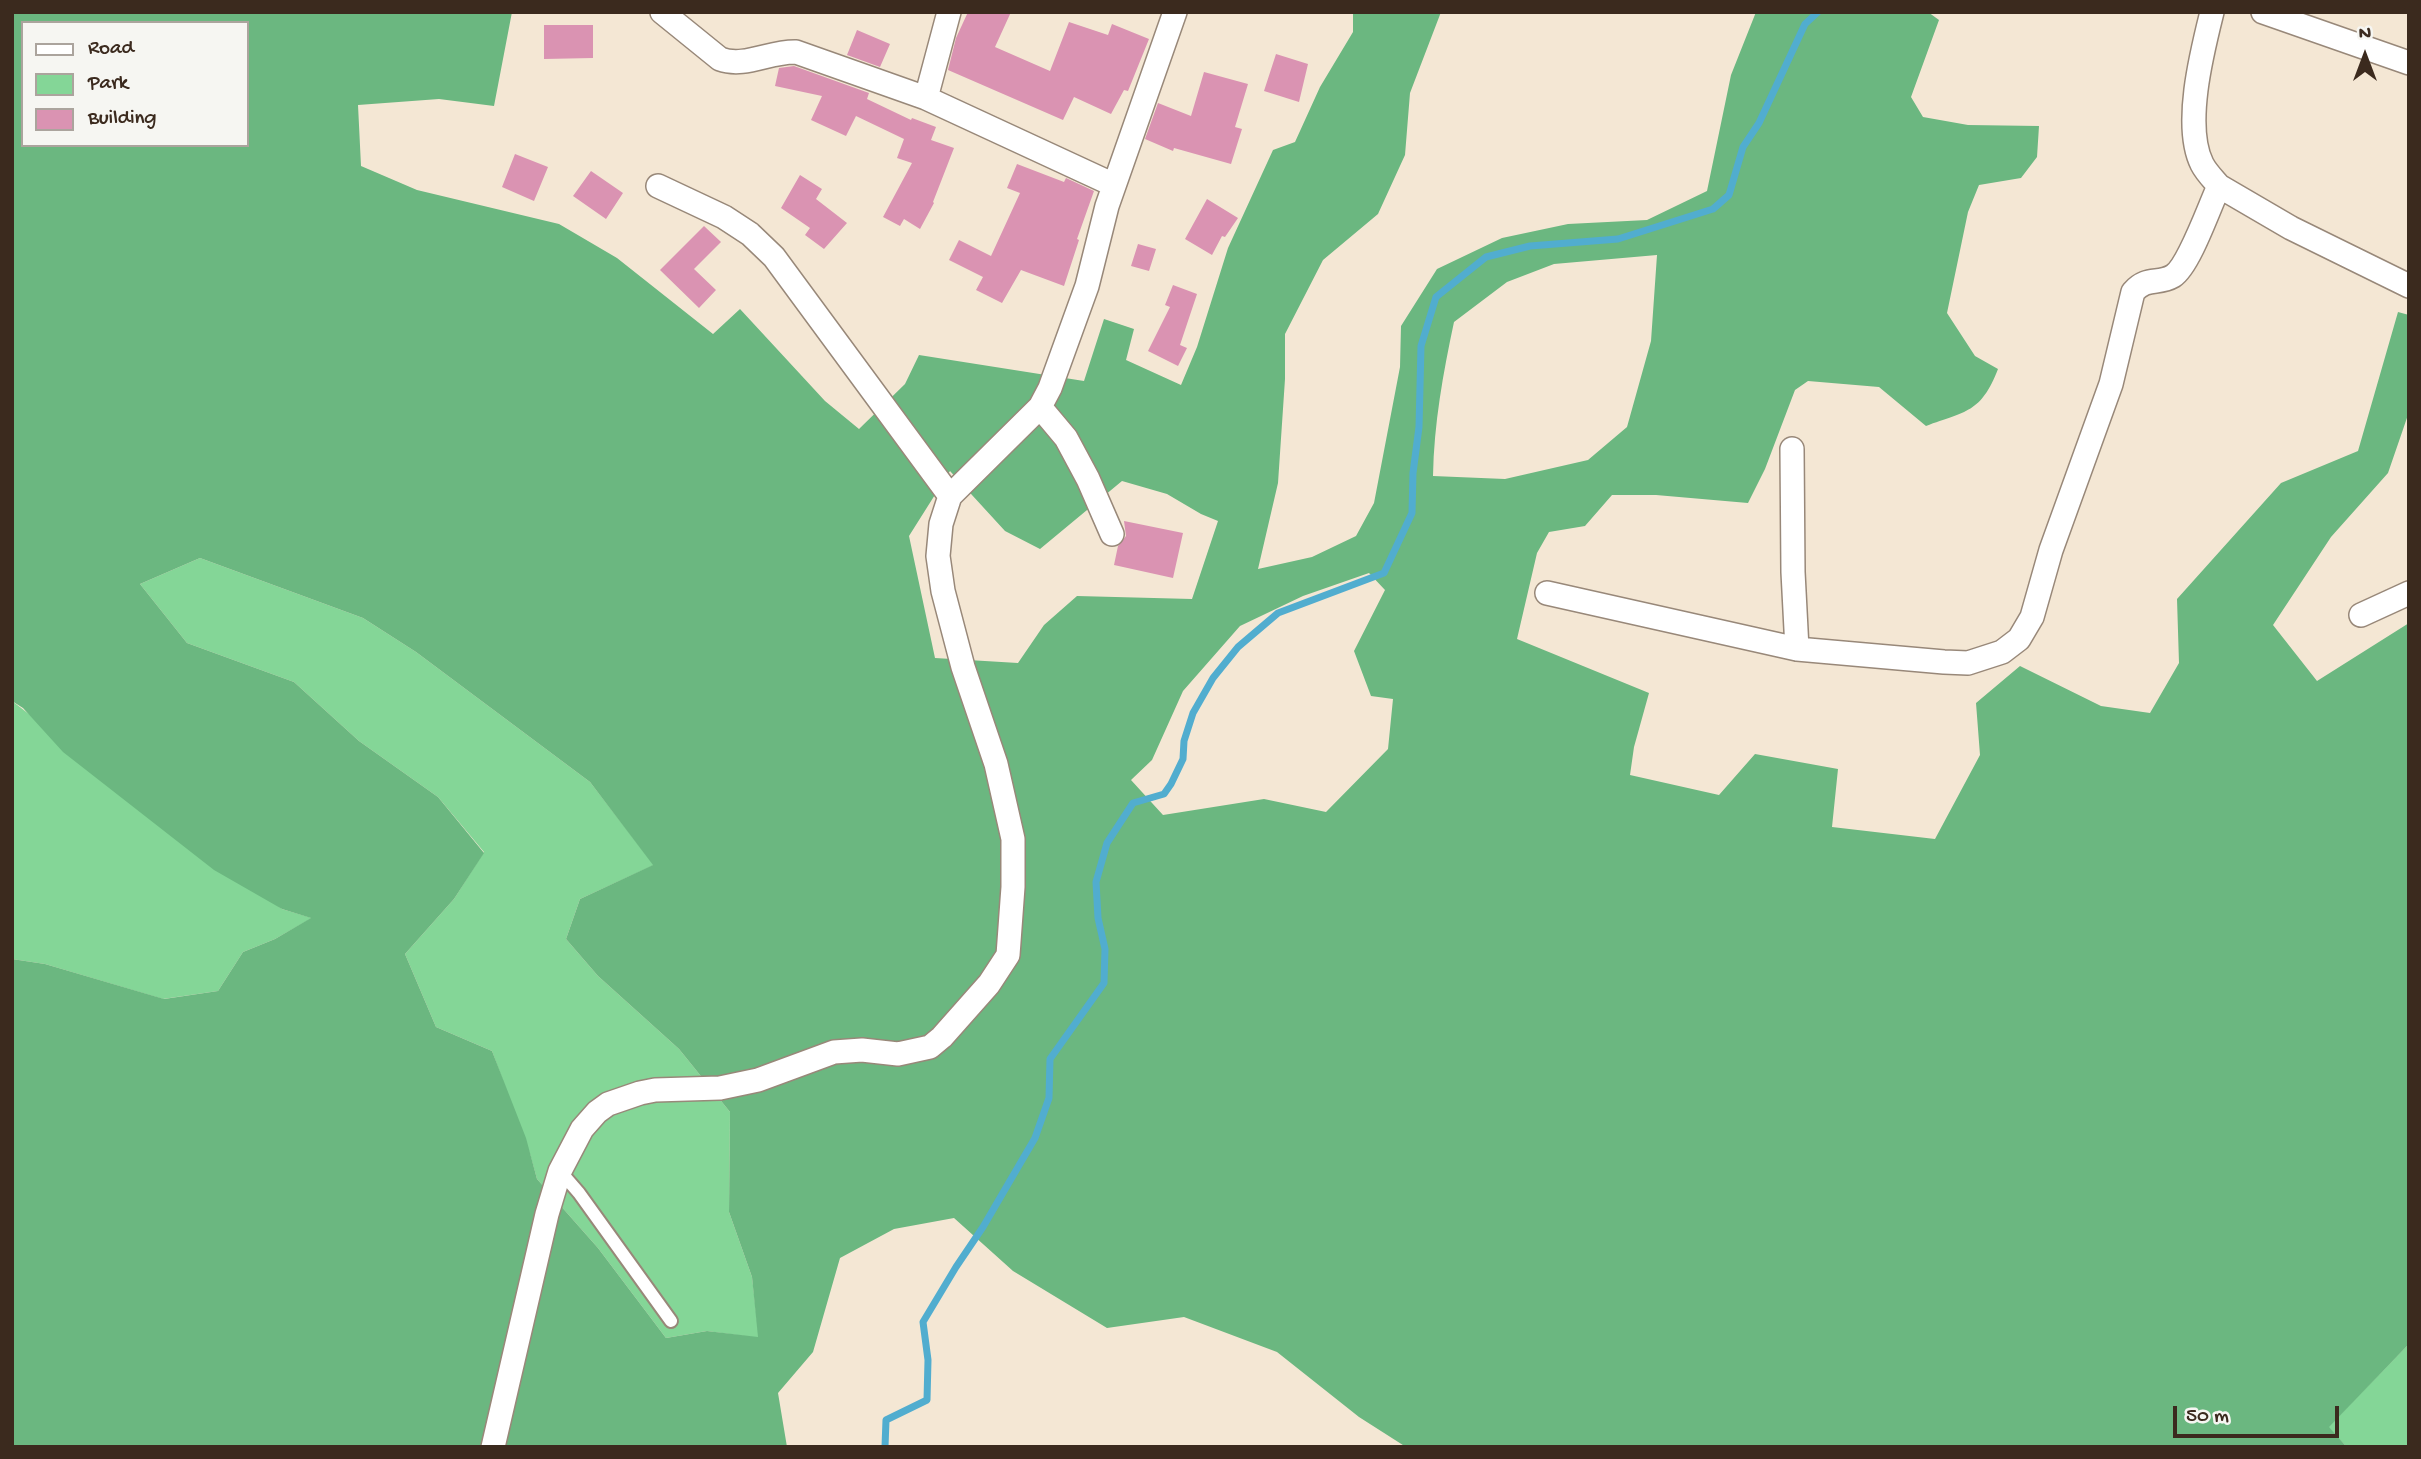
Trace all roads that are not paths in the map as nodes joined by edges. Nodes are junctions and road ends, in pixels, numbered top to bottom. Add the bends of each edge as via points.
1 (662, 12) edge
2 (949, 12) edge
3 (1175, 12) edge
4 (2212, 12) edge
5 (2263, 12) edge
6 (2409, 63) edge
7 (926, 98) junction
8 (1114, 185) junction
9 (658, 186) dead end
10 (2219, 186) junction
11 (2409, 286) edge
12 (1040, 407) junction
13 (1793, 449) dead end
14 (950, 496) junction
15 (1112, 534) dead end
16 (1547, 593) dead end
17 (2409, 593) edge
18 (2361, 615) dead end
19 (1797, 649) junction
20 (560, 1171) junction
21 (671, 1321) dead end
22 (493, 1447) edge

1 - 7 street via 730,63 796,52
2 - 7 street
3 - 8 street
4 - 10 street via 2194,108 2202,164
5 - 6 street
7 - 8 street
8 - 12 street via 1087,286
9 - 14 street via 724,217 774,257
10 - 11 street via 2291,228
10 - 19 street via 2179,270 2140,284 2133,292 2111,384 2051,550 2032,617 2019,639 2002,652 1968,663
12 - 14 street
12 - 15 street via 1066,438
13 - 19 street
14 - 20 street via 941,524 943,591 962,667 996,764 1013,839 1007,955 989,984 930,1046 898,1054 834,1052 758,1080 720,1088 640,1093 597,1112 582,1129
16 - 19 street
17 - 18 street
20 - 21 lane
20 - 22 street via 535,1259

